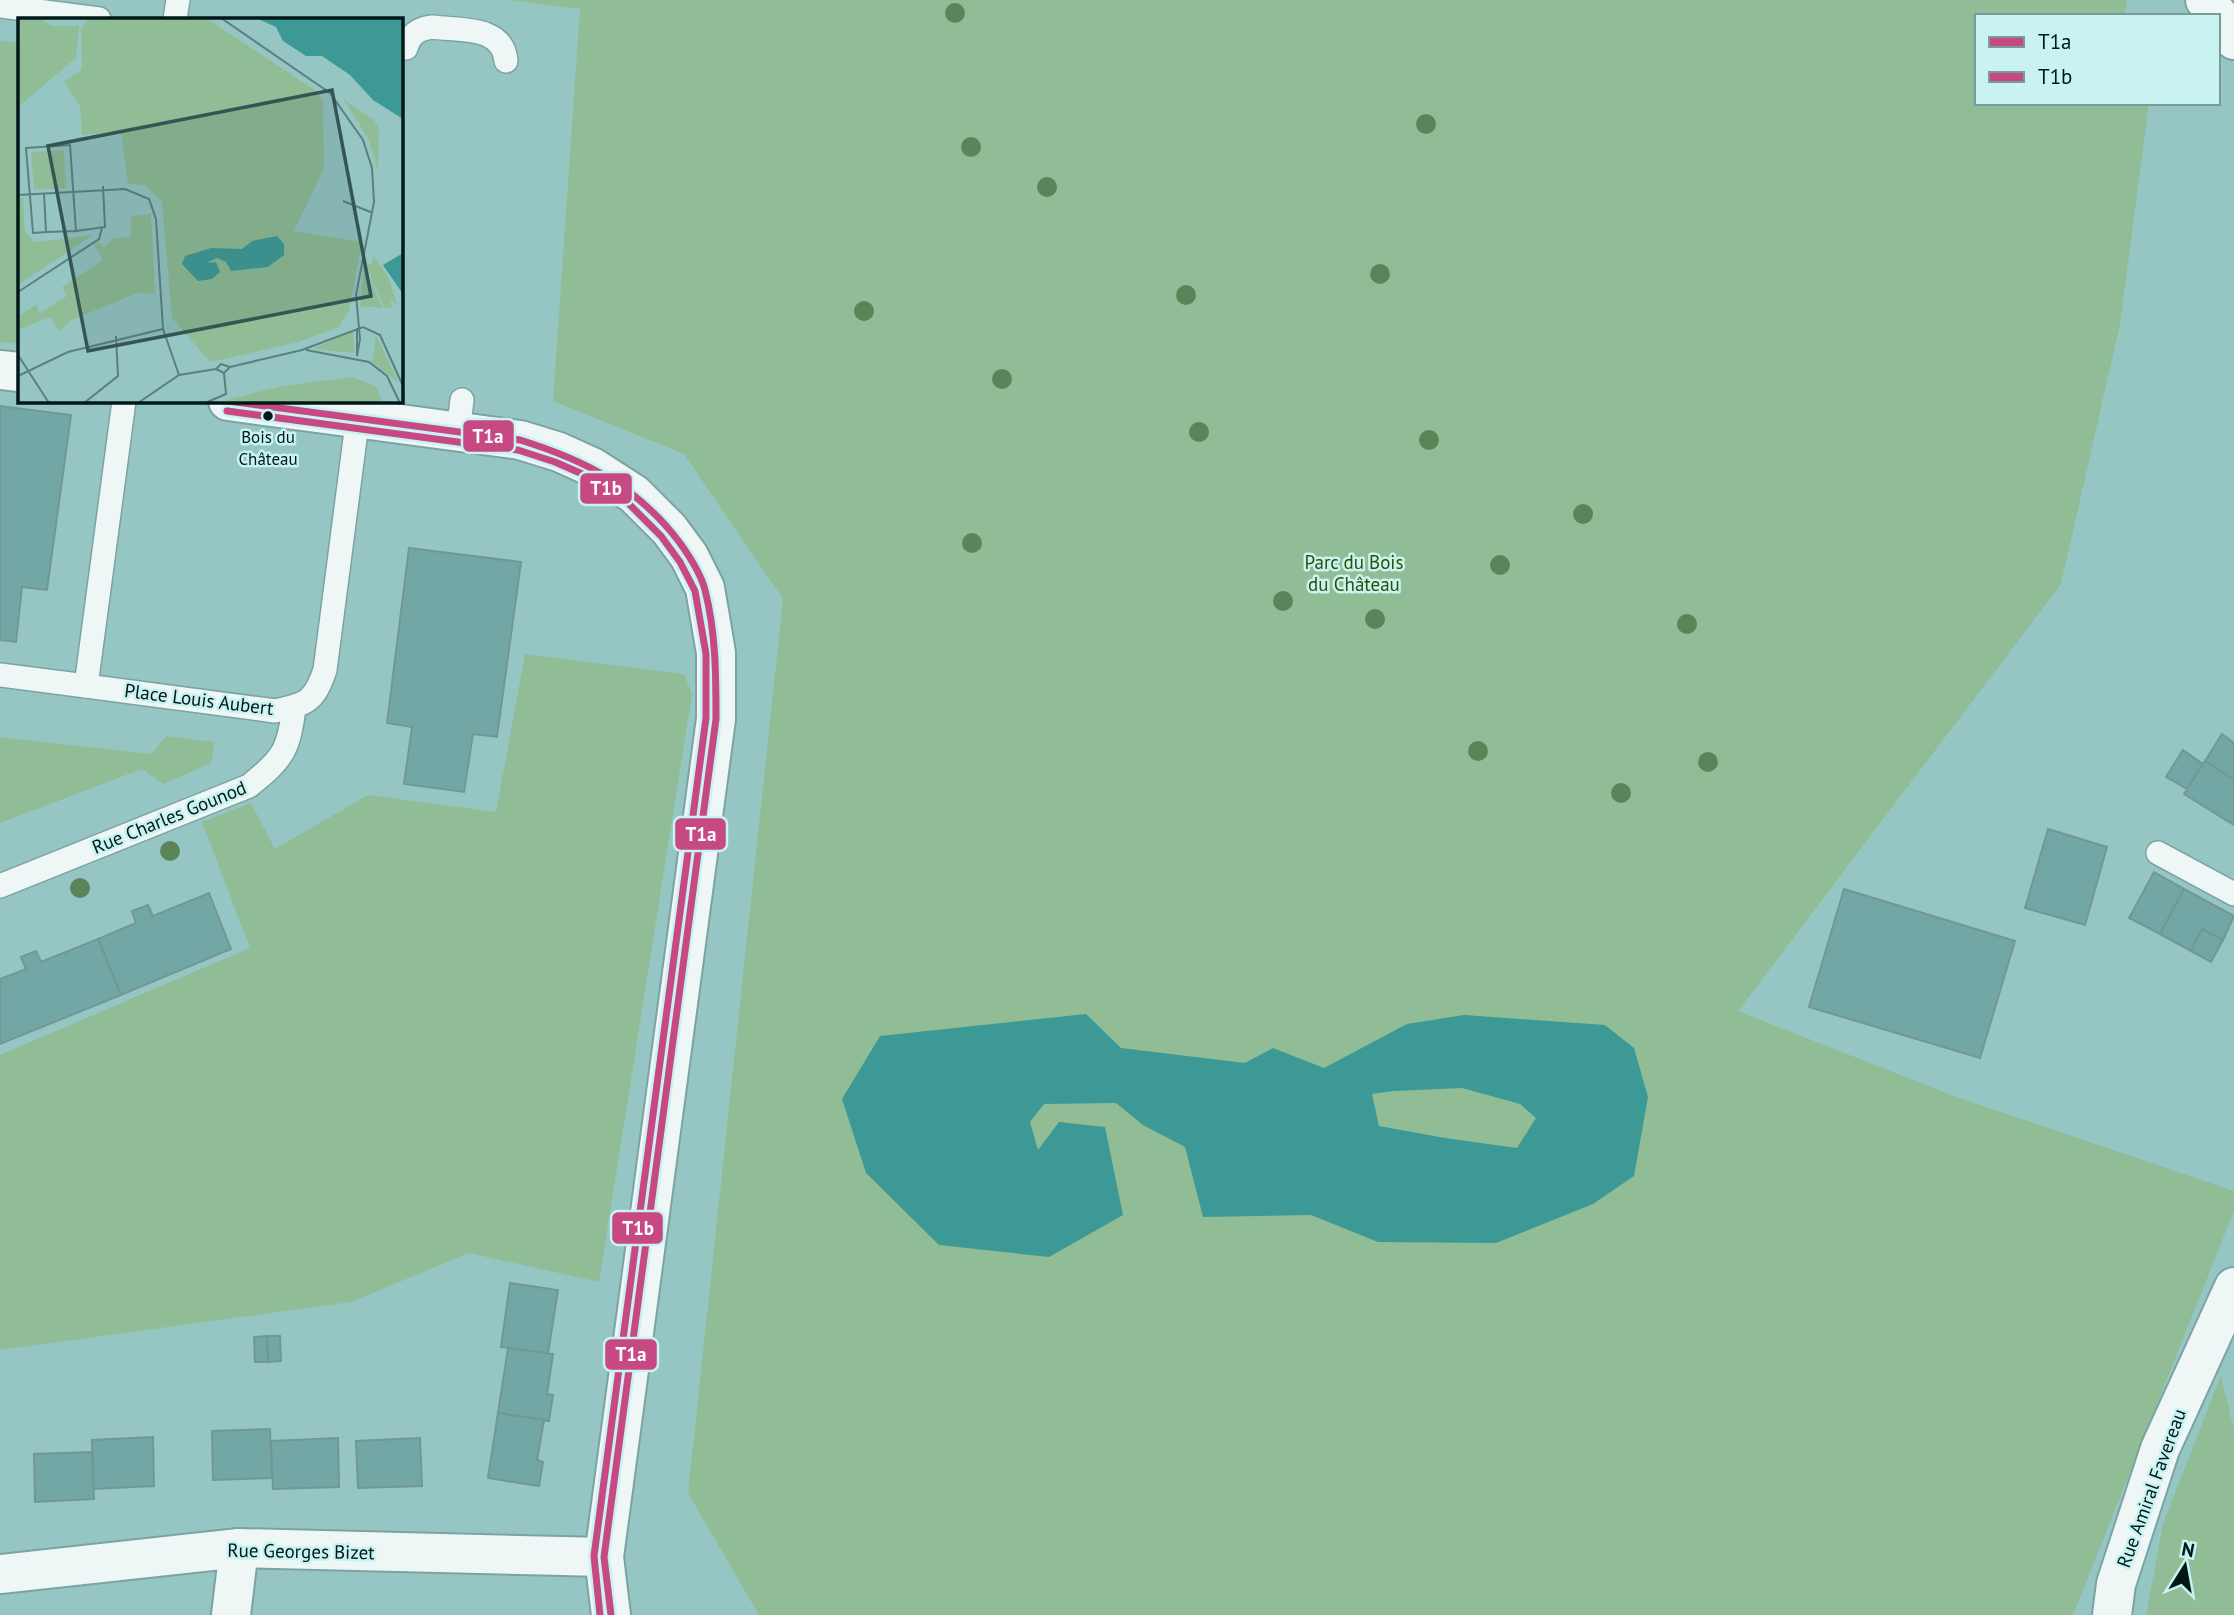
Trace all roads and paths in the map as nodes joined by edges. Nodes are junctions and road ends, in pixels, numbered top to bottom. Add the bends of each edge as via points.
1 (178, 0) edge
2 (2204, 0) edge
3 (0, 6) edge
4 (85, 12) edge
5 (2217, 14) edge
6 (2220, 17) edge
7 (175, 18) edge
8 (2234, 40) edge
9 (406, 48) dead end
10 (506, 61) dead end
11 (0, 370) edge
12 (18, 372) edge
13 (124, 402) edge
14 (243, 402) edge
15 (359, 410) edge
16 (0, 674) edge
17 (86, 686) junction
18 (295, 707) junction
19 (2158, 853) dead end
20 (0, 886) edge
21 (2234, 894) edge
22 (2234, 1287) edge
23 (239, 1548) junction
24 (604, 1557) junction
25 (0, 1574) edge
26 (231, 1615) edge
27 (611, 1615) edge
28 (2112, 1615) edge

1 - 7 lane
2 - 5 street
3 - 4 lane
6 - 8 street
9 - 10 lane via 415,32 423,28 473,32 500,42
11 - 12 street
13 - 17 lane
14 - 15 street
15 - 18 lane, Place Louis Aubert via 325,670 312,699
15 - 24 street via 460,416 592,467 634,494 669,529 705,588 716,653 716,719
16 - 17 lane, Place Louis Aubert
17 - 18 lane, Place Louis Aubert via 275,711
18 - 20 lane, Rue Charles Gounod via 284,751 249,786
19 - 21 lane
22 - 28 street, Rue Amiral Favereau via 2160,1449 2116,1584
23 - 24 street, Rue Georges Bizet
23 - 25 street, Rue Georges Bizet
23 - 26 street
24 - 27 street

